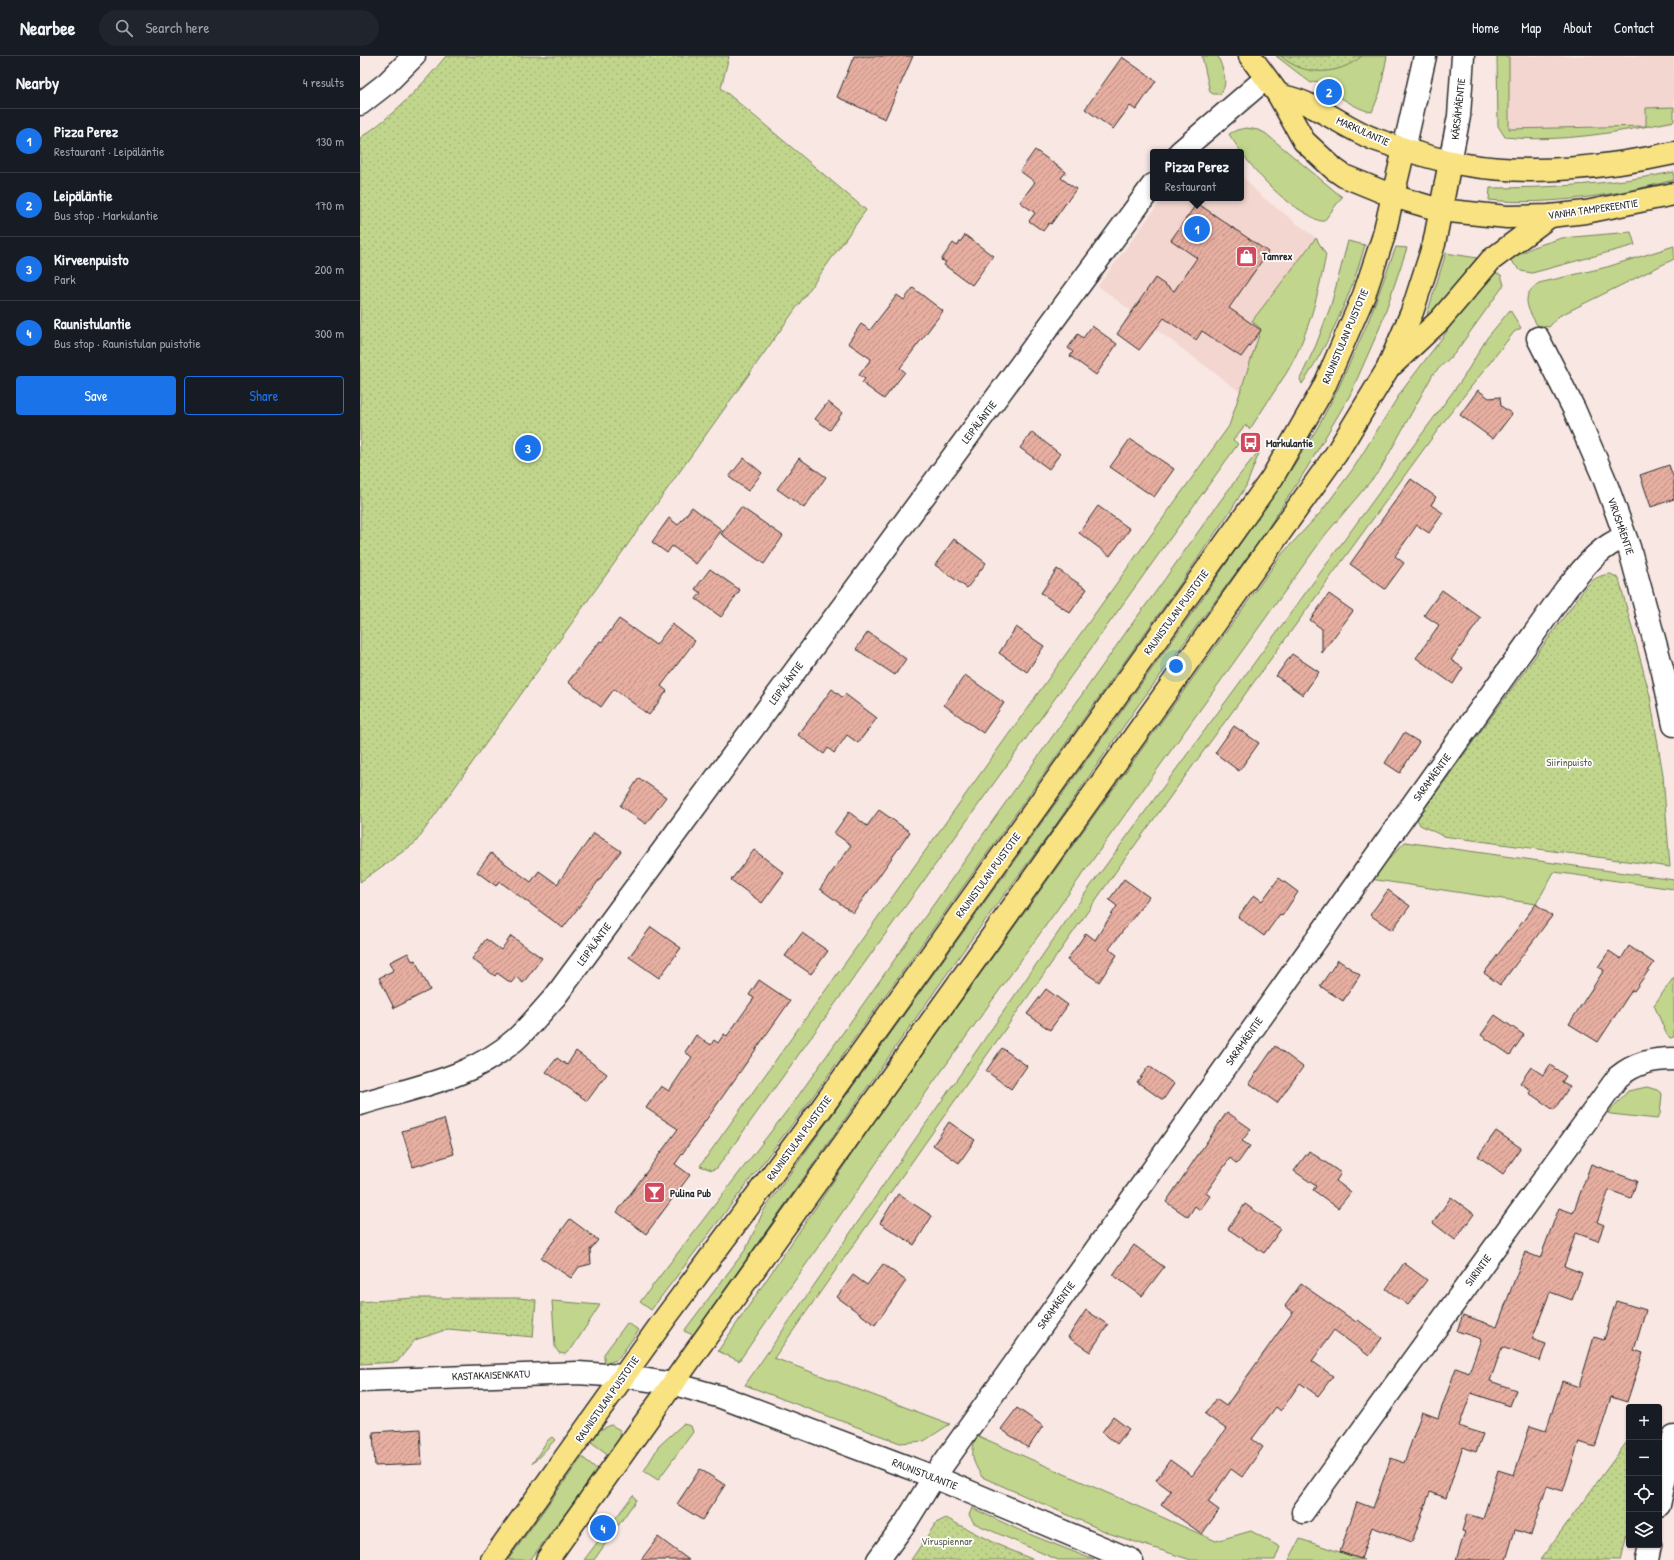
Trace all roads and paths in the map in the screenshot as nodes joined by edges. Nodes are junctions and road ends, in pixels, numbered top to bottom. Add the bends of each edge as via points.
1 (414, 56) edge
2 (1250, 56) edge
3 (1424, 56) edge
4 (1463, 56) edge
5 (1272, 86) junction
6 (360, 104) edge
7 (1184, 149) edge
8 (1404, 149) junction
9 (1674, 153) edge
10 (1450, 162) junction
11 (1150, 189) edge
12 (1674, 194) edge
13 (1393, 196) junction
14 (1440, 210) junction
15 (1550, 216) junction
16 (1538, 338) dead end
17 (1387, 370) junction
18 (1625, 537) junction
19 (1674, 725) edge
20 (1674, 1059) edge
21 (360, 1104) edge
22 (622, 1376) junction
23 (360, 1381) edge
24 (674, 1384) junction
25 (1674, 1436) edge
26 (934, 1477) junction
27 (1662, 1491) edge
28 (1303, 1512) dead end
29 (1649, 1548) edge
30 (492, 1560) edge
31 (547, 1560) edge
32 (878, 1560) edge
33 (1131, 1560) edge
34 (1647, 1560) edge

1 - 6 street via 387,83
2 - 5 main road
3 - 8 street
4 - 10 street, KÄRSÄMÄENTIE via 1459,116
5 - 7 street
5 - 8 main road, MARKULANTIE via 1372,138
5 - 13 main road via 1304,141 1334,169 1344,176
8 - 10 main road
8 - 13 main road, RAUNISTULAN PUISTOTIE
9 - 10 main road via 1615,163 1561,168 1493,168
10 - 14 main road
11 - 21 street, LEIPÄLÄNTIE via 555,997 516,1039 488,1060 456,1076
12 - 15 main road, VANHA TAMPEREENTIE via 1586,212
13 - 14 main road, VANHA TAMPEREENTIE
13 - 22 main road, RAUNISTULAN PUISTOTIE via 1383,238 1364,295 1339,356 1272,478 821,1110
14 - 15 main road, VANHA TAMPEREENTIE via 1507,216
14 - 17 main road via 1428,264 1412,312
15 - 17 main road via 1492,260 1440,320
16 - 18 street, VIRUSMÄENTIE via 1574,409 1604,478
17 - 24 main road via 1324,472
18 - 19 street, VIRUSMÄENTIE via 1663,672
18 - 26 street, SARAMÄENTIE via 1610,543 1598,552 1566,589
20 - 28 street, SIIRINTIE via 1658,1059 1634,1065 1618,1077
22 - 23 street, KASTAKAISENKATU via 578,1372
22 - 24 street, RAUNISTULANTIE
22 - 30 main road, RAUNISTULAN PUISTOTIE
24 - 26 street, RAUNISTULANTIE via 721,1397
24 - 31 main road
25 - 27 street
26 - 32 street, SARAMÄENTIE
26 - 33 street, RAUNISTULANTIE
29 - 34 street

